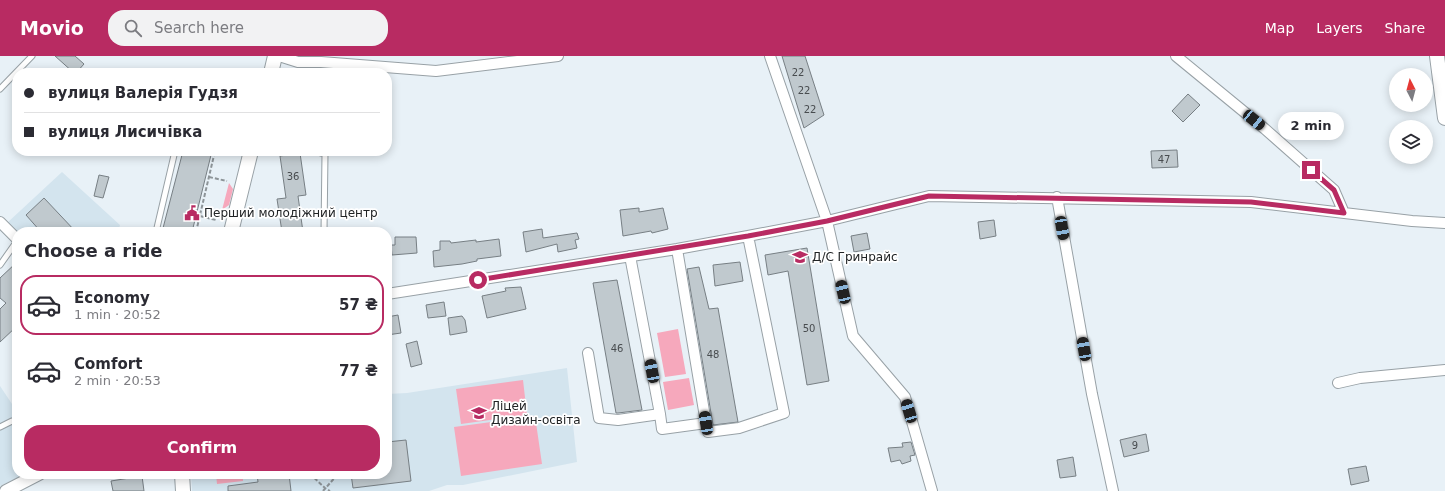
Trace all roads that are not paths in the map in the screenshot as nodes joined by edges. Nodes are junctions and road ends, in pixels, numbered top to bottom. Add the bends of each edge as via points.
1 (32, 56) edge
2 (275, 56) edge
3 (279, 56) edge
4 (558, 56) edge
5 (770, 56) edge
6 (1176, 56) edge
7 (1440, 58) edge
8 (20, 68) edge
9 (272, 68) edge
10 (12, 77) edge
11 (0, 89) edge
12 (1445, 118) edge
13 (174, 156) edge
14 (250, 156) edge
15 (325, 156) edge
16 (1057, 197) junction
17 (1344, 213) junction
18 (827, 221) junction
19 (0, 222) edge
20 (1445, 223) edge
21 (157, 227) edge
22 (232, 227) edge
23 (324, 227) edge
24 (12, 235) edge
25 (748, 236) junction
26 (12, 247) edge
27 (677, 249) junction
28 (630, 256) junction
29 (0, 265) edge
30 (392, 293) edge
31 (588, 353) dead end
32 (1445, 370) edge
33 (1338, 383) dead end
34 (660, 414) junction
35 (12, 421) dead end
36 (706, 423) junction
37 (0, 427) edge
38 (29, 479) edge
39 (182, 479) edge
40 (6, 491) edge
41 (182, 491) edge
42 (932, 491) edge
43 (1113, 491) edge

1 - 8 lane
2 - 9 main road
3 - 4 street via 298,62 436,71
5 - 18 street
6 - 17 street via 1334,190
7 - 12 main road
10 - 11 lane
13 - 21 lane
14 - 22 main road
15 - 23 lane
16 - 17 street via 1251,202
16 - 18 street via 929,196
16 - 43 street via 1092,394
17 - 20 street
18 - 25 street
18 - 42 street via 853,336 905,397
19 - 24 street
25 - 27 street
25 - 36 street via 784,413 739,428 708,432
26 - 29 lane
27 - 28 street
27 - 36 street
28 - 30 street
28 - 34 street
31 - 34 street via 599,418 618,420
32 - 33 street via 1360,378
34 - 36 street via 662,429
35 - 37 lane
38 - 40 street
39 - 41 main road

